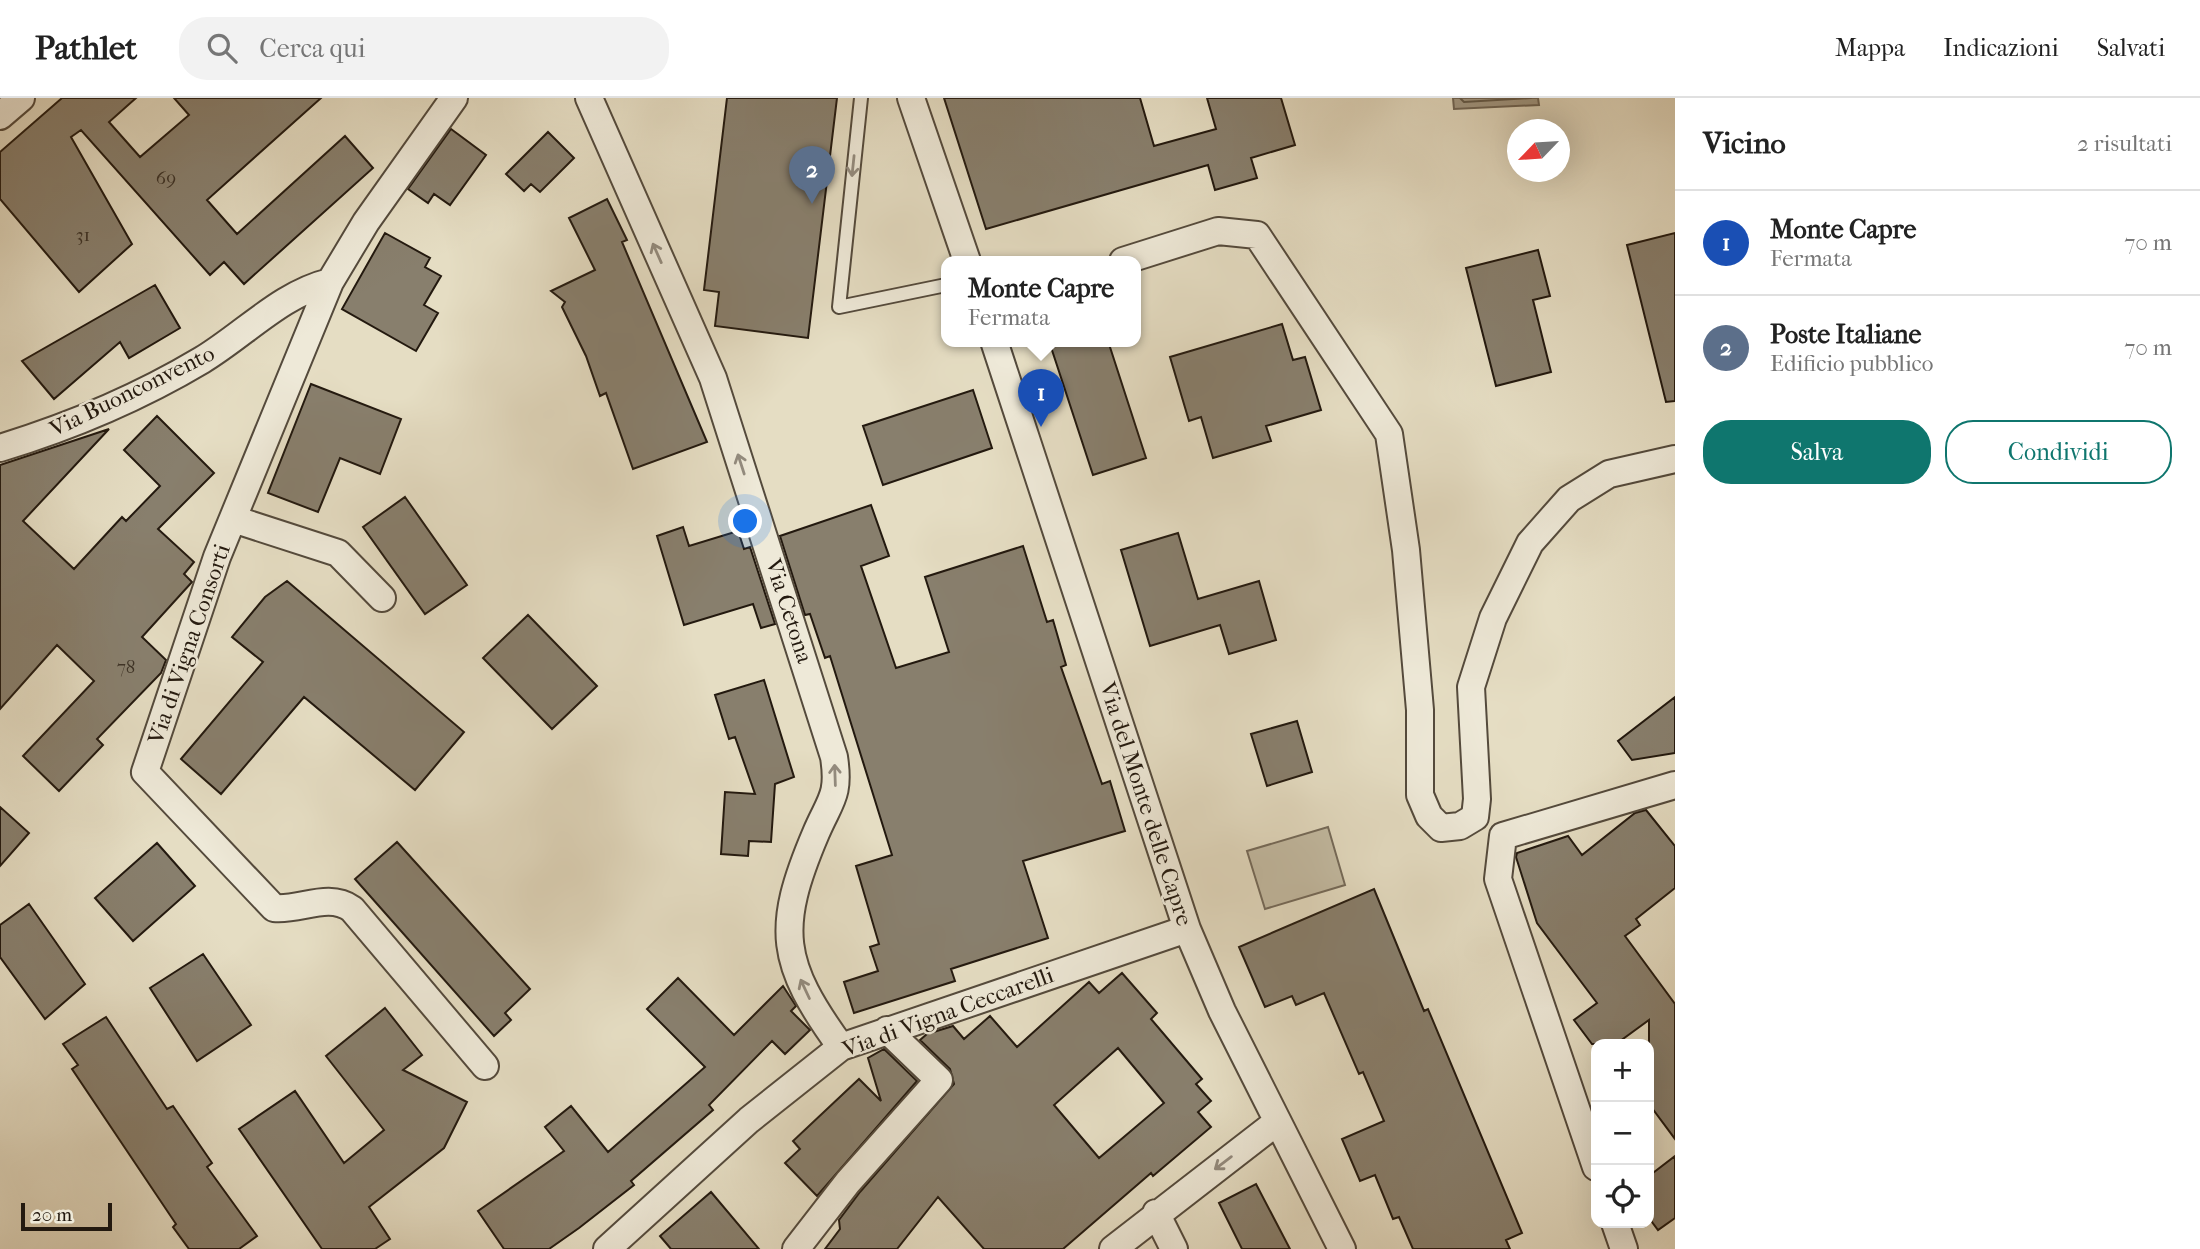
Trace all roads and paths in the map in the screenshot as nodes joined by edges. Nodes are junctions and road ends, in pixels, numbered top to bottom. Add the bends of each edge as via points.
1 (21, 98) edge
2 (454, 98) edge
3 (589, 98) edge
4 (860, 98) edge
5 (911, 98) edge
6 (0, 116) edge
7 (965, 256) edge
8 (1139, 256) edge
9 (330, 282) junction
10 (941, 286) edge
11 (996, 347) edge
12 (0, 448) edge
13 (1675, 459) edge
14 (233, 519) junction
15 (382, 598) dead end
16 (1675, 785) edge
17 (1187, 929) junction
18 (887, 1030) junction
19 (841, 1047) junction
20 (485, 1066) dead end
21 (1277, 1122) junction
22 (1595, 1165) edge
23 (1156, 1213) junction
24 (1617, 1228) edge
25 (607, 1249) edge
26 (796, 1249) edge
27 (1113, 1249) edge
28 (1174, 1249) edge
29 (1342, 1249) edge
30 (1624, 1249) edge

1 - 6 street
2 - 9 street, Via di Vigna Consorti via 366,222
19 -> 3 street, Via Cetona via 813,1007 789,947 791,907 801,868 822,818 834,802 834,757 713,378
4 -> 10 lane via 839,307
5 - 7 street
8 - 13 street via 1218,231 1257,235 1389,434 1406,550 1420,710 1420,795 1429,816 1441,828 1460,826 1475,817 1471,687 1493,618 1530,543 1569,499 1609,474
9 - 12 street, Via Buonconvento via 281,304 170,377 68,425
9 - 14 street, Via di Vigna Consorti
11 - 17 street, Via del Monte delle Capre
14 - 15 street via 338,553
14 - 20 street, Via di Vigna Consorti via 145,772 274,908 331,901 352,909
16 - 22 street via 1503,836 1497,879
17 - 18 street, Via di Vigna Ceccarelli
17 - 21 street, Via del Monte delle Capre
18 - 19 street, Via di Vigna Ceccarelli
18 - 26 street via 939,1080 848,1182
19 - 25 street, Via di Vigna Ceccarelli via 749,1120
21 -> 23 street
21 - 29 street, Via del Monte delle Capre
23 - 27 street
23 - 28 street
24 - 30 street

